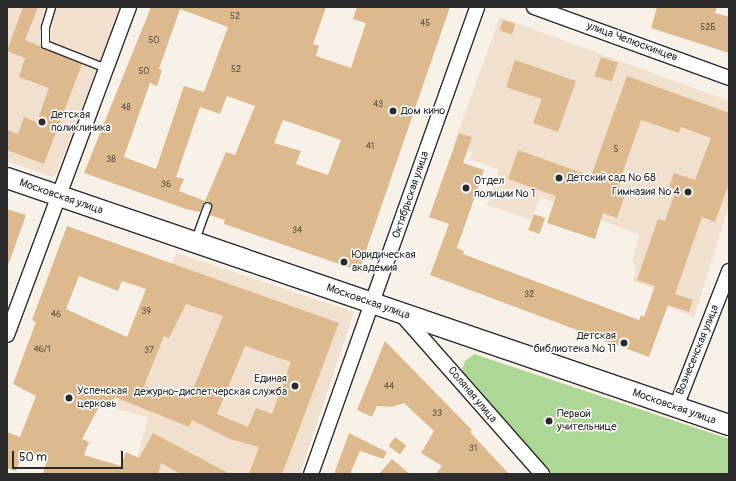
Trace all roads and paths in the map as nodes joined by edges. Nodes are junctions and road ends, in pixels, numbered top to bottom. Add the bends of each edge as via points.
1 (51, 7) edge
2 (129, 7) edge
3 (477, 7) edge
4 (534, 7) edge
5 (106, 68) junction
6 (729, 78) edge
7 (7, 178) edge
8 (59, 196) junction
9 (207, 206) dead end
10 (194, 242) junction
11 (729, 271) edge
12 (372, 304) junction
13 (402, 315) junction
14 (7, 335) edge
15 (676, 407) junction
16 (729, 425) edge
17 (311, 474) edge
18 (542, 474) edge

1 - 5 lane via 46,27 46,44
2 - 5 street
3 - 12 street, Октябрьская улица
4 - 6 street, улица Челюскинцев
5 - 8 street
7 - 8 main road, Московская улица
8 - 10 main road, Московская улица
8 - 14 street
9 - 10 lane
10 - 12 main road, Московская улица
11 - 15 street, Вознесенская улица
12 - 13 main road, Московская улица
12 - 17 street, Октябрьская улица
13 - 15 main road, Московская улица
13 - 18 street, Соляная улица
15 - 16 main road, Московская улица

